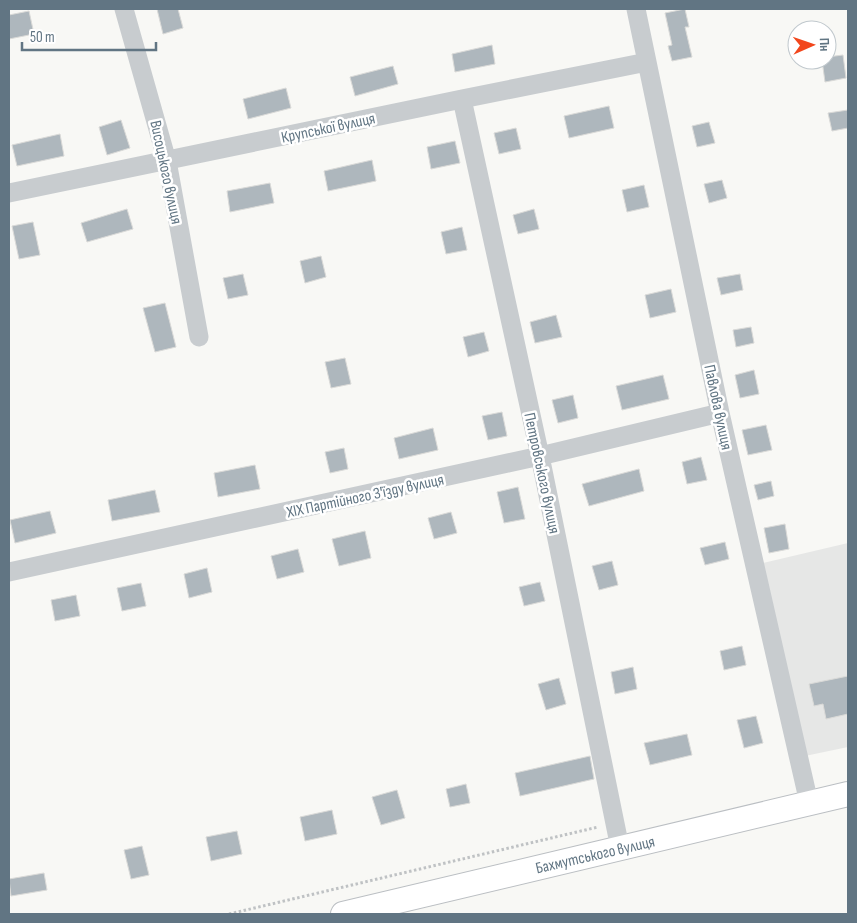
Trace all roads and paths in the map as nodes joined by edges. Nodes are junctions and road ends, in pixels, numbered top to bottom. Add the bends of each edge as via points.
1 (124, 9) edge
2 (636, 9) edge
3 (647, 62) junction
4 (462, 99) junction
5 (167, 160) junction
6 (9, 193) edge
7 (198, 337) dead end
8 (720, 413) junction
9 (540, 456) junction
10 (9, 572) edge
11 (848, 794) edge
12 (809, 803) junction
13 (615, 823) junction
14 (620, 848) junction
15 (229, 914) edge
16 (343, 914) edge

1 - 5 street, Висоцького вулиця
2 - 3 street, Павлова вулиця
3 - 4 street, Крупської вулиця
3 - 8 street, Павлова вулиця
4 - 5 street, Крупської вулиця
4 - 9 street, Петровського вулиця
5 - 6 street, Крупської вулиця
5 - 7 street, Висоцького вулиця
8 - 9 street, XIX Партійного З'їзду вулиця
8 - 12 street, Павлова вулиця
9 - 10 street, XIX Партійного З'їзду вулиця
9 - 13 street, Петровського вулиця
11 - 12 main road, Бахмутського вулиця
12 - 14 main road, Бахмутського вулиця
13 - 14 street, Петровського вулиця
13 - 15 path
14 - 16 main road, Бахмутського вулиця

